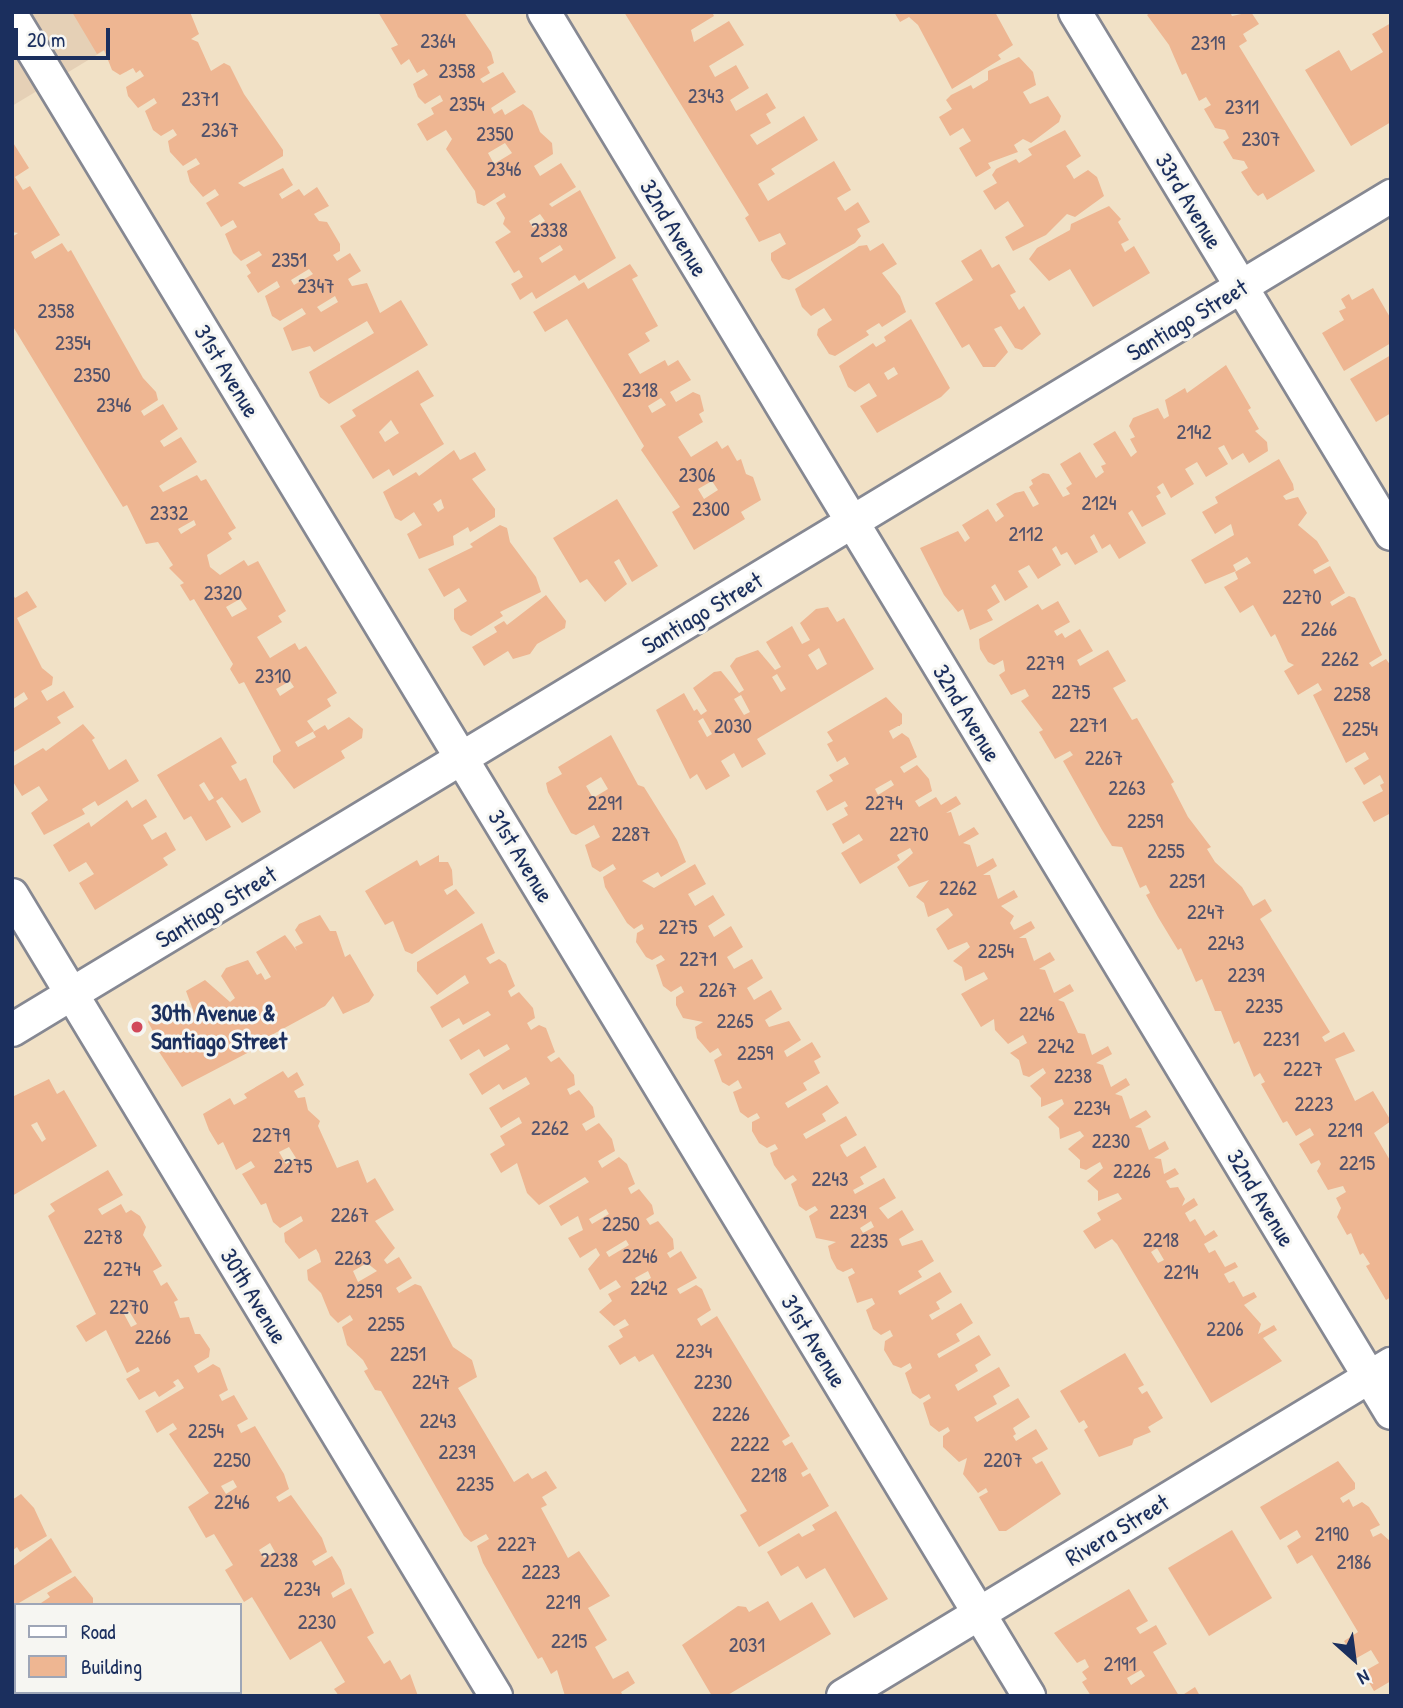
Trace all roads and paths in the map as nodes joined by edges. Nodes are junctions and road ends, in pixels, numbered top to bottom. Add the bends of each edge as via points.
1 (544, 12) edge
2 (1075, 12) edge
3 (12, 16) edge
4 (1391, 196) edge
5 (1241, 287) junction
6 (852, 523) junction
7 (1391, 534) edge
8 (462, 758) junction
9 (12, 895) edge
10 (72, 994) junction
11 (12, 1030) edge
12 (1380, 1371) edge
13 (1391, 1413) edge
14 (979, 1613) junction
15 (496, 1696) edge
16 (843, 1696) edge
17 (1029, 1696) edge

1 - 6 street, 32nd Avenue
2 - 5 street, 33rd Avenue
3 - 8 street, 31st Avenue
4 - 5 street, Santiago Street
5 - 6 street, Santiago Street
5 - 7 street, 33rd Avenue
6 - 8 street, Santiago Street
6 - 12 street, 32nd Avenue
8 - 10 street, Santiago Street
8 - 14 street, 31st Avenue
9 - 10 street, 30th Avenue
10 - 11 street, Santiago Street
10 - 15 street, 30th Avenue
12 - 13 street, 32nd Avenue
12 - 14 street, Rivera Street
14 - 16 street, Rivera Street
14 - 17 street, 31st Avenue

